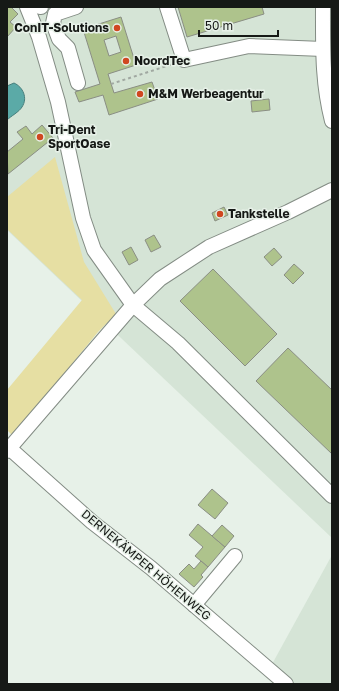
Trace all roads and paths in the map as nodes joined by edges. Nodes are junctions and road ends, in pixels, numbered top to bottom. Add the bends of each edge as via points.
1 (27, 7) edge
2 (76, 7) edge
3 (167, 7) edge
4 (323, 7) edge
5 (323, 49) junction
6 (184, 60) junction
7 (78, 83) dead end
8 (111, 84) dead end
9 (332, 121) edge
10 (332, 190) edge
11 (133, 305) junction
12 (8, 448) edge
13 (332, 496) edge
14 (235, 556) dead end
15 (194, 605) junction
16 (286, 684) edge

1 - 11 street via 39,37 58,102 83,218 94,250
2 - 7 street via 55,14 53,23 59,39 68,48
3 - 6 street
4 - 5 street
5 - 6 street via 248,46
5 - 9 street via 326,100
6 - 8 path
10 - 11 street via 209,247 160,278
11 - 12 street
11 - 13 street via 178,343
12 - 15 street, DERNEKÄMPER HÖHENWEG via 92,522 152,568
14 - 15 street
15 - 16 street, DERNEKÄMPER HÖHENWEG

